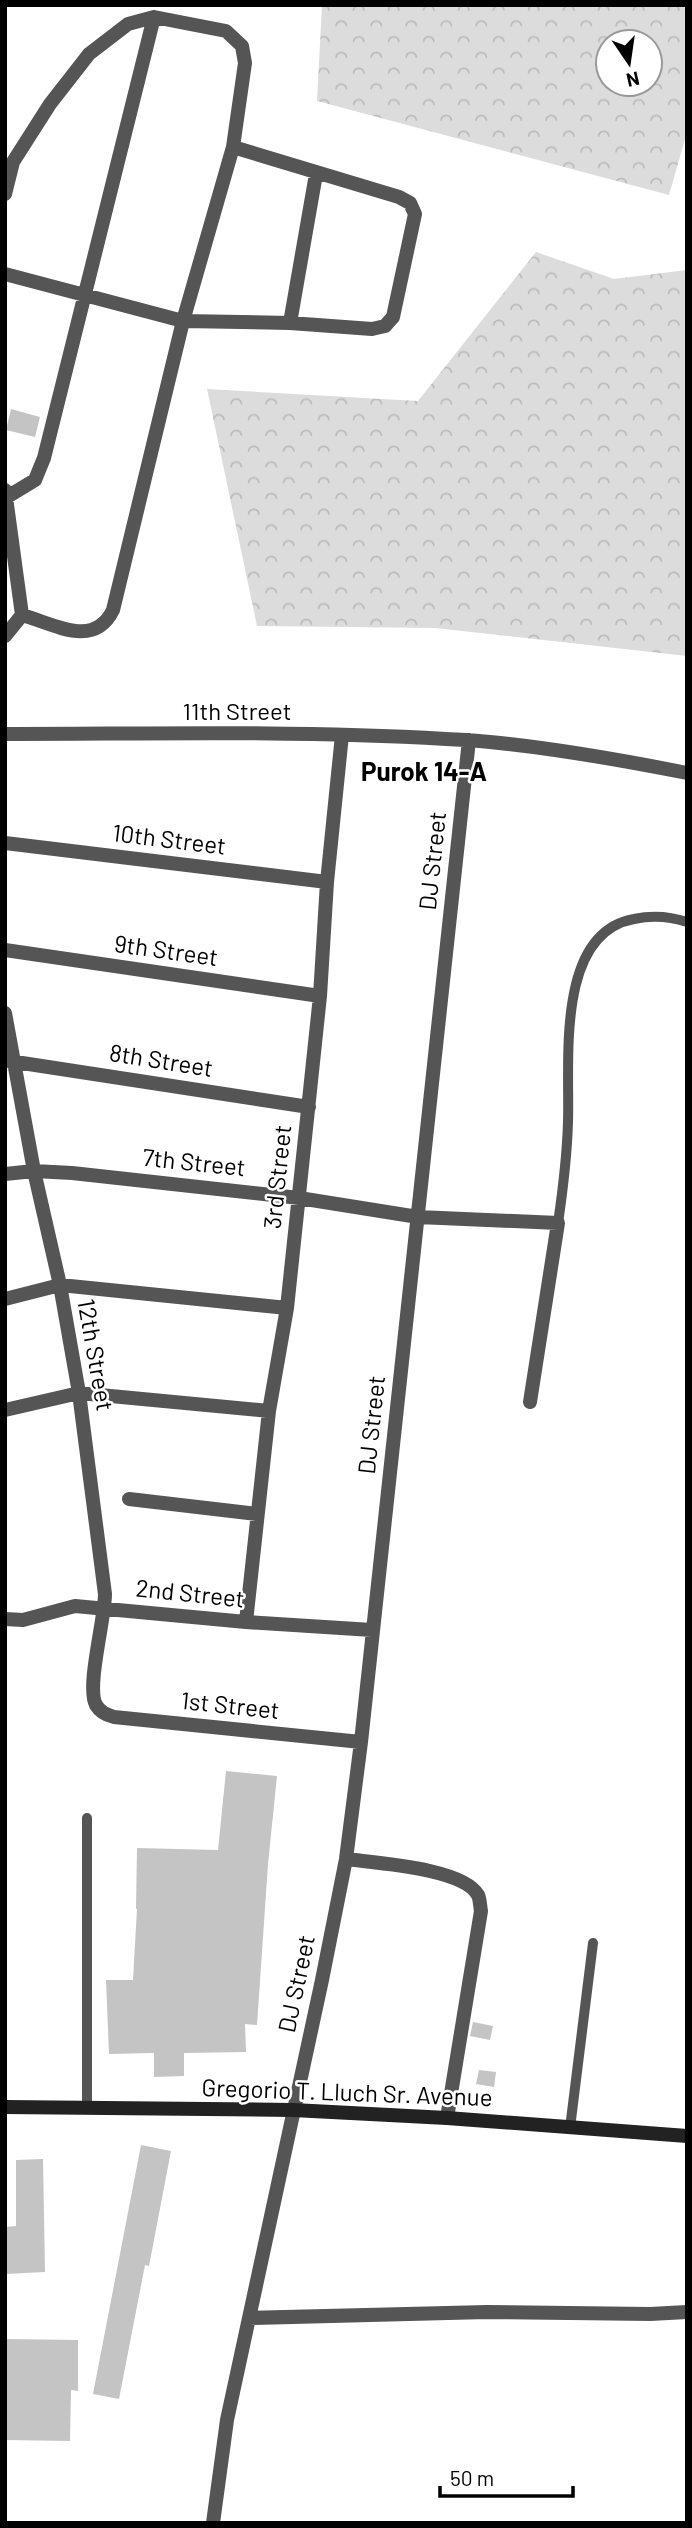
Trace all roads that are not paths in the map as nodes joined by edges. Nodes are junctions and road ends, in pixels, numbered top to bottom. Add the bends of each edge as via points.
1 (154, 17) junction
2 (233, 148) junction
3 (316, 174) junction
4 (5, 194) edge
5 (5, 274) edge
6 (86, 297) junction
7 (183, 321) junction
8 (290, 323) junction
9 (6, 493) edge
10 (22, 615) junction
11 (5, 636) edge
12 (5, 734) edge
13 (342, 734) junction
14 (469, 740) junction
15 (687, 773) edge
16 (5, 842) edge
17 (327, 882) junction
18 (687, 922) edge
19 (5, 950) edge
20 (320, 996) junction
21 (5, 1013) edge
22 (10, 1061) edge
23 (309, 1107) junction
24 (34, 1171) junction
25 (5, 1174) edge
26 (299, 1198) junction
27 (418, 1217) junction
28 (558, 1223) junction
29 (60, 1285) junction
30 (5, 1298) edge
31 (287, 1308) junction
32 (79, 1393) junction
33 (530, 1402) dead end
34 (5, 1410) edge
35 (269, 1411) junction
36 (129, 1499) dead end
37 (257, 1514) junction
38 (105, 1608) junction
39 (5, 1619) edge
40 (246, 1622) junction
41 (372, 1630) junction
42 (97, 1707) joint
43 (361, 1742) junction
44 (87, 1818) dead end
45 (346, 1859) junction
46 (593, 1943) dead end
47 (5, 2107) edge
48 (87, 2108) junction
49 (293, 2110) junction
50 (447, 2118) junction
51 (570, 2128) junction
52 (687, 2136) edge
53 (687, 2312) edge
54 (249, 2318) junction
55 (213, 2523) edge

1 - 2 street via 226,30 242,46 245,63
1 - 4 street via 128,24 89,54 13,162
1 - 6 street
2 - 3 street
2 - 7 street
3 - 8 street
3 - 8 street via 399,197 410,203 415,214 393,317 385,326
5 - 6 street
6 - 7 street
6 - 9 street via 44,458 35,480
7 - 8 street
7 - 10 street via 107,621 84,633
9 - 10 street
10 - 11 street
12 - 13 street, 11th Street
13 - 14 street, 11th Street
13 - 17 street, 3rd Street
14 - 15 street, 11th Street
14 - 27 street, DJ Street
16 - 17 street, 10th Street
17 - 20 street, 3rd Street
18 - 28 lane via 673,917 622,921 602,933 584,959 569,1039 565,1172
19 - 20 street, 9th Street
20 - 23 street, 3rd Street
21 - 22 street, 12th Street
22 - 23 street, 8th Street
22 - 24 street, 12th Street
23 - 26 street, 3rd Street
24 - 25 street, 7th Street
24 - 26 street, 7th Street
24 - 29 street, 12th Street
26 - 27 street, 7th Street
26 - 31 street, 3rd Street
27 - 28 street, 7th Street
27 - 41 street, DJ Street
28 - 33 street
29 - 30 street
29 - 31 street
29 - 32 street, 12th Street
31 - 35 street, 3rd Street
32 - 34 street
32 - 35 street
32 - 38 street, 12th Street
35 - 37 street, 3rd Street
36 - 37 street
37 - 40 street, 3rd Street
38 - 39 street, 2nd Street via 75,1606 23,1620
38 - 40 street, 2nd Street
38 - 42 street, 12th Street via 92,1688
40 - 41 street, 2nd Street
41 - 43 street, DJ Street
42 - 43 street, 1st Street via 114,1717
43 - 45 street, DJ Street
44 - 48 lane
45 - 49 street, DJ Street
45 - 50 street via 441,1872 479,1896 481,1911
46 - 51 lane
47 - 48 main road, Gregorio T. Lluch Sr. Avenue
48 - 49 main road, Gregorio T. Lluch Sr. Avenue
49 - 50 main road, Gregorio T. Lluch Sr. Avenue
49 - 54 street, DJ Street
50 - 51 main road, Gregorio T. Lluch Sr. Avenue
51 - 52 main road, Gregorio T. Lluch Sr. Avenue
53 - 54 street
54 - 55 street, DJ Street via 226,2420

